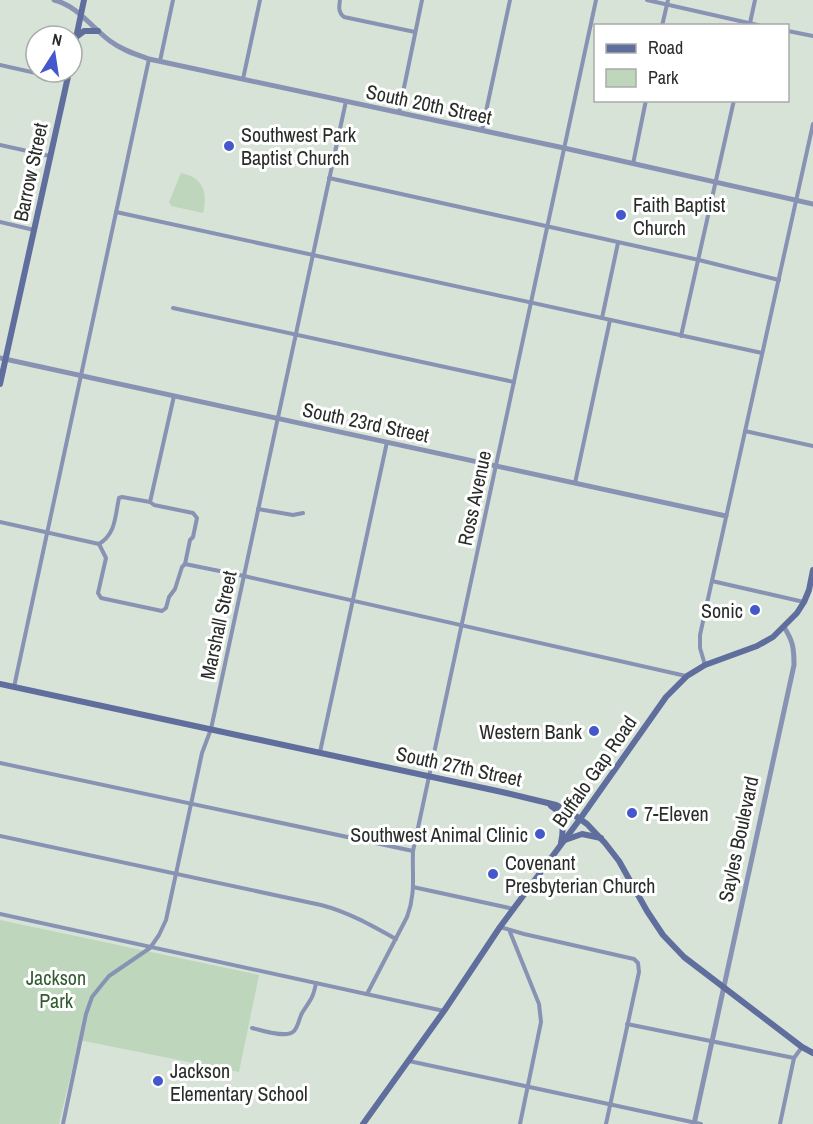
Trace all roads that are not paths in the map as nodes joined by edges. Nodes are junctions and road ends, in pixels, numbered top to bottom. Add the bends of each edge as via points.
1 (54, 0) edge
2 (84, 0) edge
3 (173, 0) edge
4 (260, 0) edge
5 (340, 0) edge
6 (422, 0) edge
7 (510, 0) edge
8 (596, 0) edge
9 (647, 0) edge
10 (755, 0) edge
11 (667, 2) edge
12 (81, 14) junction
13 (79, 24) edge
14 (662, 24) edge
15 (750, 24) edge
16 (84, 31) edge
17 (98, 31) junction
18 (789, 31) edge
19 (415, 32) junction
20 (813, 36) edge
21 (149, 59) junction
22 (160, 61) junction
23 (0, 65) edge
24 (24, 70) edge
25 (243, 79) junction
26 (66, 84) edge
27 (346, 102) junction
28 (646, 102) edge
29 (732, 102) edge
30 (399, 112) junction
31 (813, 124) edge
32 (482, 130) junction
33 (0, 145) edge
34 (564, 148) junction
35 (50, 156) junction
36 (633, 164) junction
37 (329, 178) junction
38 (717, 182) junction
39 (796, 200) junction
40 (813, 204) edge
41 (116, 212) junction
42 (0, 222) edge
43 (547, 227) junction
44 (34, 230) junction
45 (618, 243) junction
46 (313, 255) junction
47 (699, 260) junction
48 (779, 280) junction
49 (532, 303) junction
50 (173, 308) dead end
51 (602, 318) junction
52 (610, 320) junction
53 (296, 335) junction
54 (681, 336) junction
55 (762, 353) junction
56 (3, 359) edge
57 (81, 376) junction
58 (514, 382) junction
59 (0, 384) edge
60 (174, 396) junction
61 (278, 419) junction
62 (745, 431) junction
63 (387, 442) junction
64 (813, 446) edge
65 (497, 466) junction
66 (575, 483) junction
67 (150, 502) junction
68 (258, 509) junction
69 (303, 513) dead end
70 (726, 516) junction
71 (0, 522) edge
72 (47, 532) junction
73 (99, 544) junction
74 (185, 564) junction
75 (813, 570) edge
76 (244, 576) junction
77 (712, 581) junction
78 (811, 591) edge
79 (353, 602) junction
80 (804, 602) junction
81 (462, 626) junction
82 (784, 627) junction
83 (705, 665) junction
84 (687, 676) junction
85 (0, 684) edge
86 (14, 687) junction
87 (211, 729) junction
88 (319, 753) junction
89 (0, 763) edge
90 (429, 776) junction
91 (192, 803) junction
92 (549, 803) junction
93 (580, 819) junction
94 (0, 836) edge
95 (601, 838) junction
96 (562, 843) junction
97 (413, 851) junction
98 (176, 874) junction
99 (413, 887) junction
100 (515, 909) junction
101 (0, 914) edge
102 (500, 927) junction
103 (510, 931) junction
104 (396, 939) junction
105 (150, 948) junction
106 (316, 983) junction
107 (723, 987) junction
108 (368, 994) junction
109 (444, 1011) junction
110 (627, 1024) junction
111 (252, 1028) dead end
112 (711, 1041) junction
113 (802, 1047) junction
114 (813, 1053) edge
115 (794, 1058) junction
116 (408, 1061) junction
117 (529, 1087) junction
118 (610, 1105) junction
119 (694, 1123) edge
120 (63, 1124) edge
121 (363, 1124) edge
122 (520, 1124) edge
123 (606, 1124) edge
124 (701, 1124) edge
125 (780, 1124) edge

1 - 12 street, South 20th Street
2 - 12 main road
3 - 22 street
4 - 25 street
5 - 19 street via 340,14 344,17
6 - 19 street
7 - 32 street
8 - 34 street, Ross Avenue
9 - 11 street
10 - 15 street
11 - 14 street
11 - 15 street
12 - 13 main road
12 - 17 street, South 20th Street
16 - 17 main road
17 - 21 street, South 20th Street via 125,51
18 - 20 street
19 - 30 street
21 - 22 street, South 20th Street
21 - 41 street
22 - 25 street, South 20th Street
23 - 24 street
25 - 27 street, South 20th Street
26 - 35 main road, Barrow Street
27 - 30 street, South 20th Street
27 - 37 street, Marshall Street
28 - 36 street
29 - 38 street
30 - 32 street, South 20th Street
31 - 39 street
32 - 34 street, South 20th Street
33 - 35 street
34 - 36 street, South 20th Street
34 - 43 street, Ross Avenue
35 - 44 main road, Barrow Street
36 - 38 street, South 20th Street
37 - 43 street
37 - 46 street, Marshall Street
38 - 39 street, South 20th Street
38 - 47 street
39 - 40 street, South 20th Street
39 - 48 street
41 - 46 street
41 - 57 street
42 - 44 street
43 - 45 street
43 - 49 street, Ross Avenue
44 - 56 main road, Barrow Street
45 - 47 street
45 - 51 street
46 - 49 street
46 - 53 street, Marshall Street
47 - 48 street
47 - 54 street
48 - 55 street
49 - 51 street
49 - 58 street, Ross Avenue
50 - 53 street
51 - 52 street
52 - 54 street
52 - 66 street
53 - 58 street
53 - 61 street, Marshall Street
54 - 55 street
55 - 62 street
56 - 57 street, South 23rd Street
56 - 59 main road, Barrow Street
57 - 60 street, South 23rd Street
57 - 72 street
58 - 65 street, Ross Avenue
60 - 61 street, South 23rd Street
60 - 67 street
61 - 63 street, South 23rd Street
61 - 68 street, Marshall Street
62 - 64 street
62 - 70 street
63 - 65 street, South 23rd Street
63 - 79 street
65 - 66 street, South 23rd Street
65 - 81 street, Ross Avenue
66 - 70 street, South 23rd Street
67 - 73 street via 119,498 112,532
67 - 74 street via 193,513 197,518
68 - 69 street
68 - 76 street, Marshall Street
70 - 77 street
71 - 72 street
72 - 73 street
72 - 86 street
73 - 74 street via 106,558 98,593 101,598 162,611
74 - 76 street
75 - 78 main road
76 - 79 street
76 - 87 street, Marshall Street
77 - 80 street
77 - 83 street via 700,635
78 - 80 main road
79 - 81 street
79 - 88 street
80 - 82 main road
81 - 84 street
81 - 90 street, Ross Avenue
82 - 83 main road, Buffalo Gap Road via 757,646
82 - 107 street, Sayles Boulevard via 792,640 794,665
83 - 84 main road, Buffalo Gap Road
84 - 93 main road, Buffalo Gap Road via 666,697
85 - 86 main road, South 27th Street
86 - 87 main road, South 27th Street
87 - 88 main road, South 27th Street
87 - 91 street, Marshall Street
88 - 90 main road, South 27th Street
89 - 91 street
90 - 92 main road, South 27th Street
90 - 97 street, Ross Avenue
91 - 97 street
91 - 98 street, Marshall Street
92 - 93 main road, South 27th Street
92 - 96 main road via 561,818
93 - 95 main road, South 27th Street
93 - 96 main road, Buffalo Gap Road
94 - 98 street
95 - 96 main road via 582,834
95 - 107 main road, South 27th Street via 663,935 702,973
96 - 100 main road, Buffalo Gap Road
97 - 99 street, Ross Avenue
98 - 104 street via 338,909
98 - 105 street, Marshall Street via 166,920
99 - 100 street
99 - 104 street, Ross Avenue via 411,907
100 - 102 main road, Buffalo Gap Road
101 - 105 street
102 - 103 street
102 - 109 main road, Buffalo Gap Road
103 - 110 street via 634,959 639,972
103 - 117 street via 541,1012
104 - 108 street, Ross Avenue
105 - 106 street
105 - 120 street, Marshall Street via 109,976 92,997
106 - 108 street
106 - 111 street via 313,998 295,1031 284,1035
107 - 112 street, Sayles Boulevard
107 - 113 main road, South 27th Street
108 - 109 street
109 - 116 main road, Buffalo Gap Road
110 - 112 street
110 - 118 street
112 - 115 street
112 - 119 street, Sayles Boulevard
113 - 114 main road, South 27th Street
113 - 115 street
115 - 125 street
116 - 117 street
116 - 121 main road, Buffalo Gap Road
117 - 118 street
117 - 122 street
118 - 119 street
118 - 123 street
119 - 124 street

